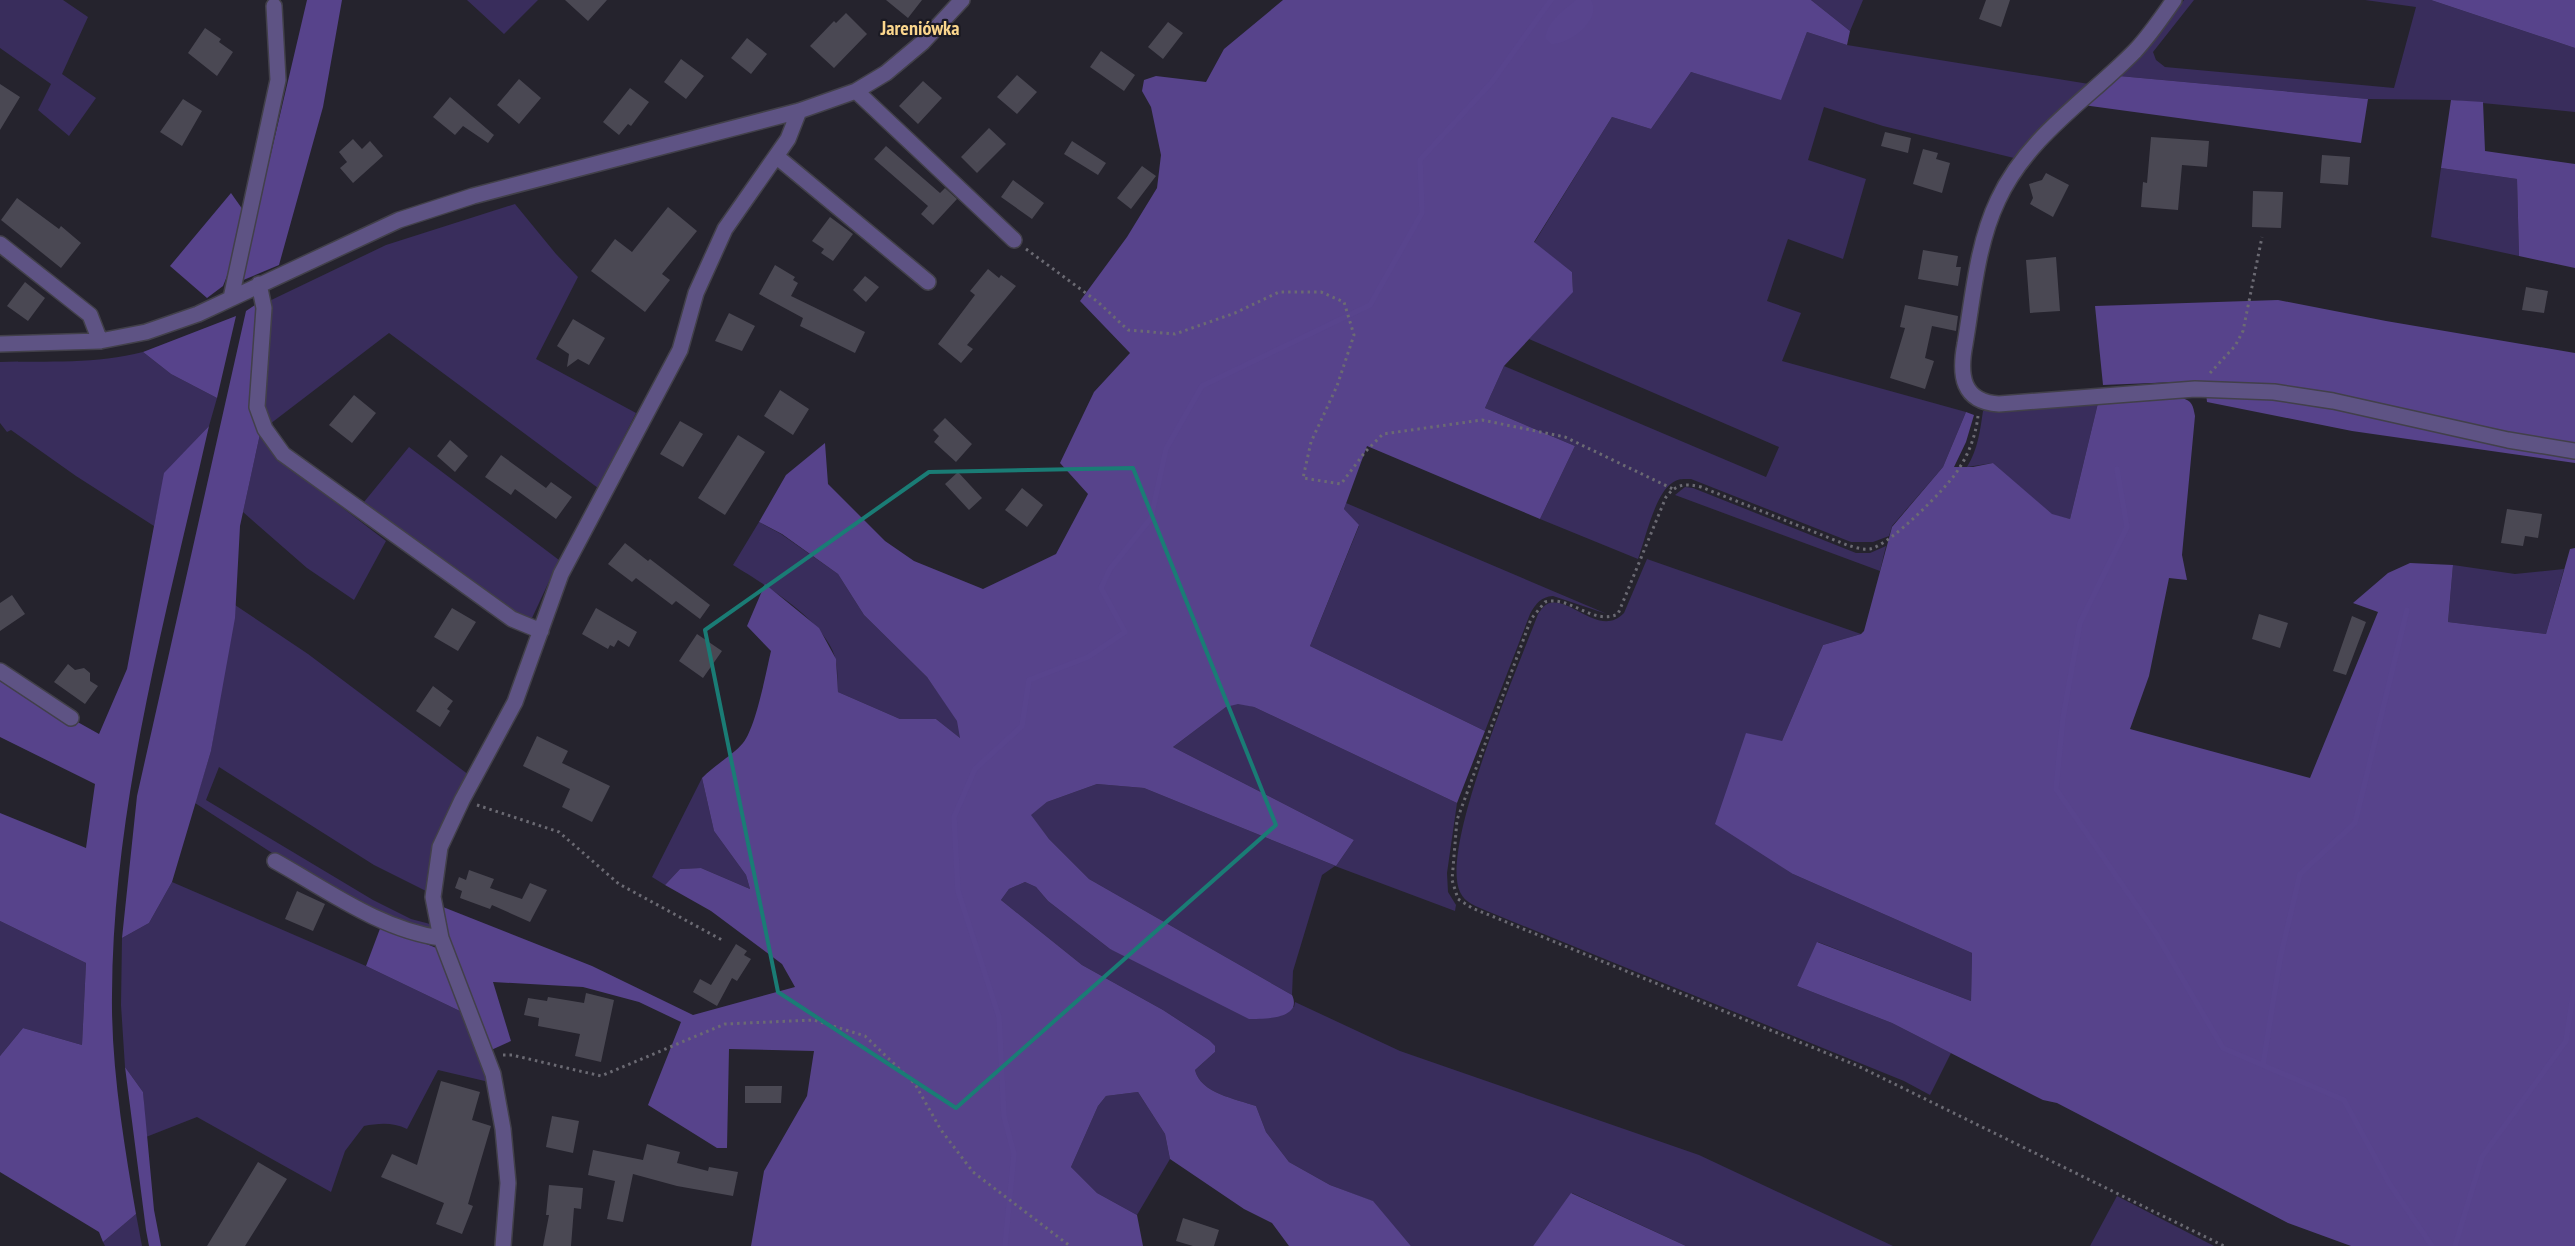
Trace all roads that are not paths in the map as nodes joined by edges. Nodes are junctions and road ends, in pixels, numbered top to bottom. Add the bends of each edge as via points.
1 (962, 0) edge
2 (2174, 0) edge
3 (274, 6) dead end
4 (856, 91) junction
5 (799, 111) junction
6 (776, 156) junction
7 (1014, 240) road end
8 (0, 244) edge
9 (928, 282) dead end
10 (259, 284) junction
11 (231, 298) junction
12 (100, 341) junction
13 (0, 344) edge
14 (2575, 451) edge
15 (540, 631) junction
16 (0, 671) edge
17 (70, 718) dead end
18 (275, 861) dead end
19 (441, 938) junction
20 (503, 1246) edge

1 - 4 street via 915,49 886,73
2 - 14 street via 2134,52 2039,141 1998,199 1978,268 1964,351 1963,378 1972,395 1979,400 1999,404 2195,389 2274,392 2333,401 2508,440
3 - 11 street via 278,80
4 - 5 street
4 - 7 street
5 - 6 street via 788,139
5 - 10 street via 473,196 399,220
6 - 9 street
6 - 15 street via 725,229 696,293 680,350 561,574
8 - 12 street via 90,315
10 - 11 street
10 - 15 street via 264,308 257,407 265,429 282,454 512,619
11 - 12 street via 198,314 146,332
12 - 13 street
15 - 19 street via 515,702 440,847 433,897
16 - 17 street
18 - 19 street via 374,917 424,936
19 - 20 street via 493,1074 508,1183

